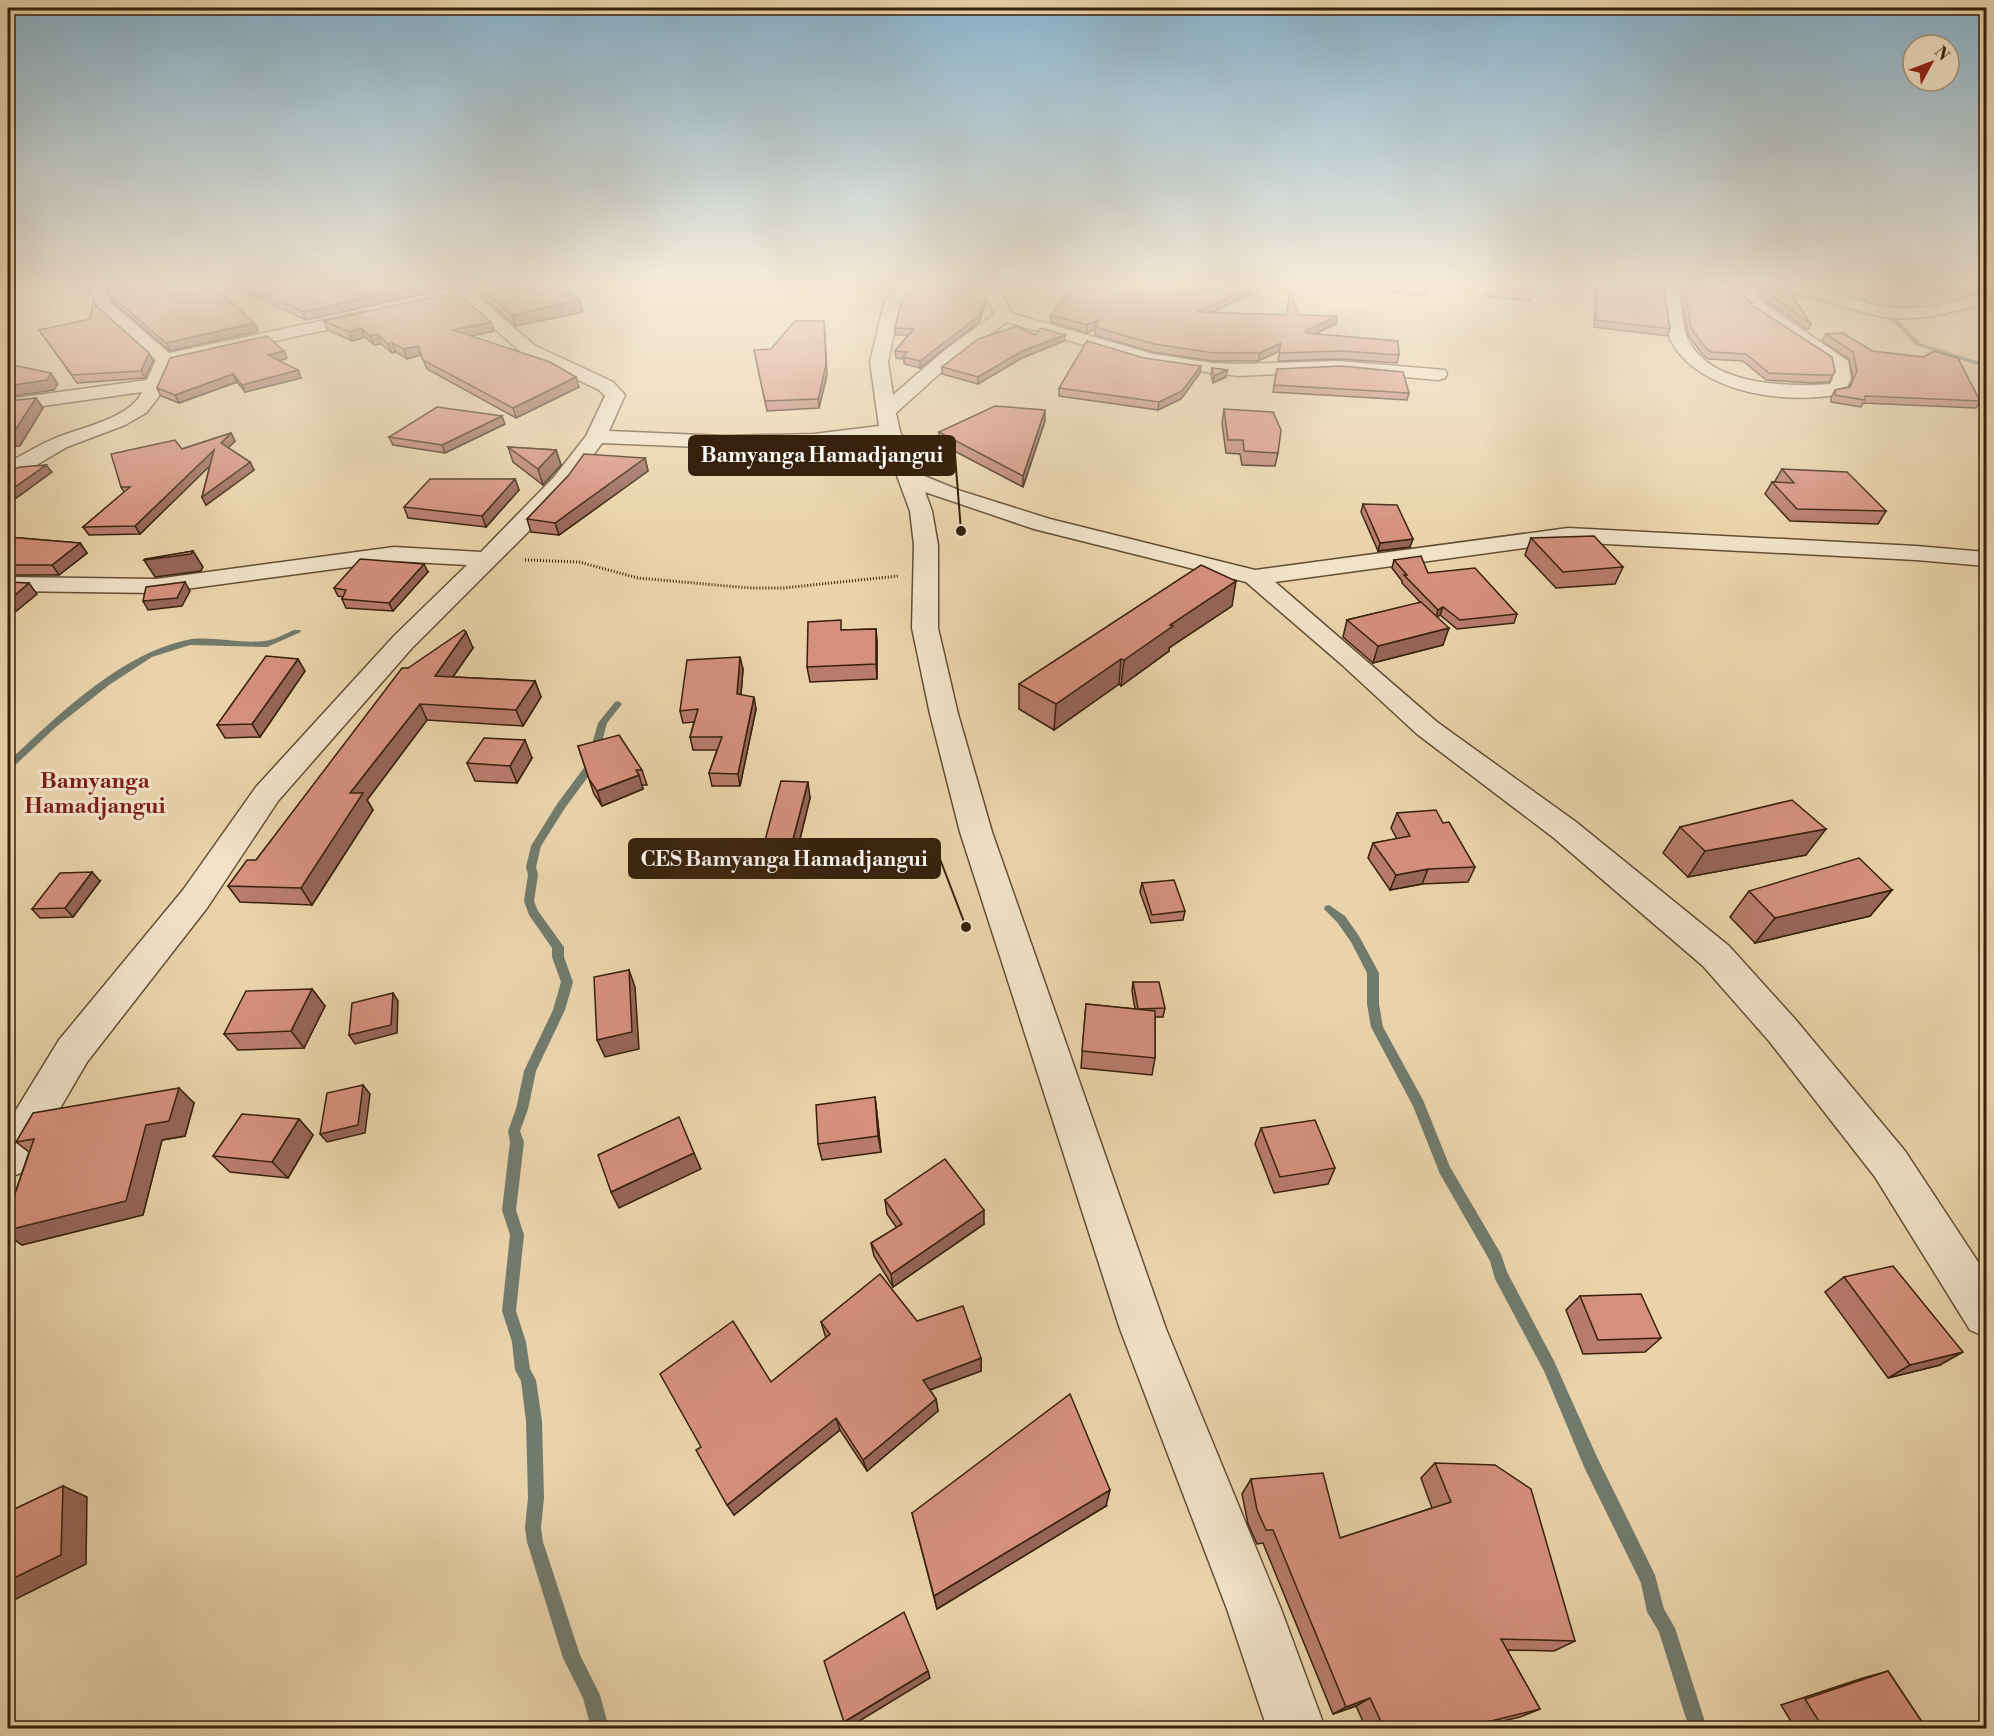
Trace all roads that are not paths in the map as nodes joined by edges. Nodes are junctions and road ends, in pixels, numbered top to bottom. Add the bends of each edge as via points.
1 (161, 367) edge
2 (566, 367) edge
3 (880, 367) edge
4 (939, 367) edge
5 (1206, 367) edge
6 (1314, 367) edge
7 (1352, 367) edge
8 (1705, 367) edge
9 (1840, 367) edge
10 (1438, 374) dead end
11 (153, 385) junction
12 (8, 405) edge
13 (888, 422) junction
14 (596, 437) junction
15 (8, 472) edge
16 (908, 477) junction
17 (485, 559) junction
18 (1986, 559) edge
19 (1255, 577) junction
20 (8, 584) edge
21 (8, 1159) edge
22 (1986, 1314) edge
23 (1296, 1728) edge

1 - 11 street
2 - 14 street via 606,386 615,395
3 - 13 street
4 - 13 street
5 - 6 street
7 - 10 street
8 - 9 street via 1738,385 1801,392 1837,389 1842,379
11 - 12 street
11 - 15 street via 141,408 60,443
13 - 14 street via 814,440 736,442
13 - 16 street
14 - 17 street via 535,512
16 - 19 street via 953,496 1042,524
16 - 23 street via 921,511 926,545 925,628 976,832 1143,1329 1254,1609
17 - 20 street via 394,554 131,587
17 - 21 street via 403,642 267,794 195,899 73,1051
18 - 19 street via 1568,535
19 - 22 street via 1427,728 1565,830 1716,956 1782,1030 1890,1164

